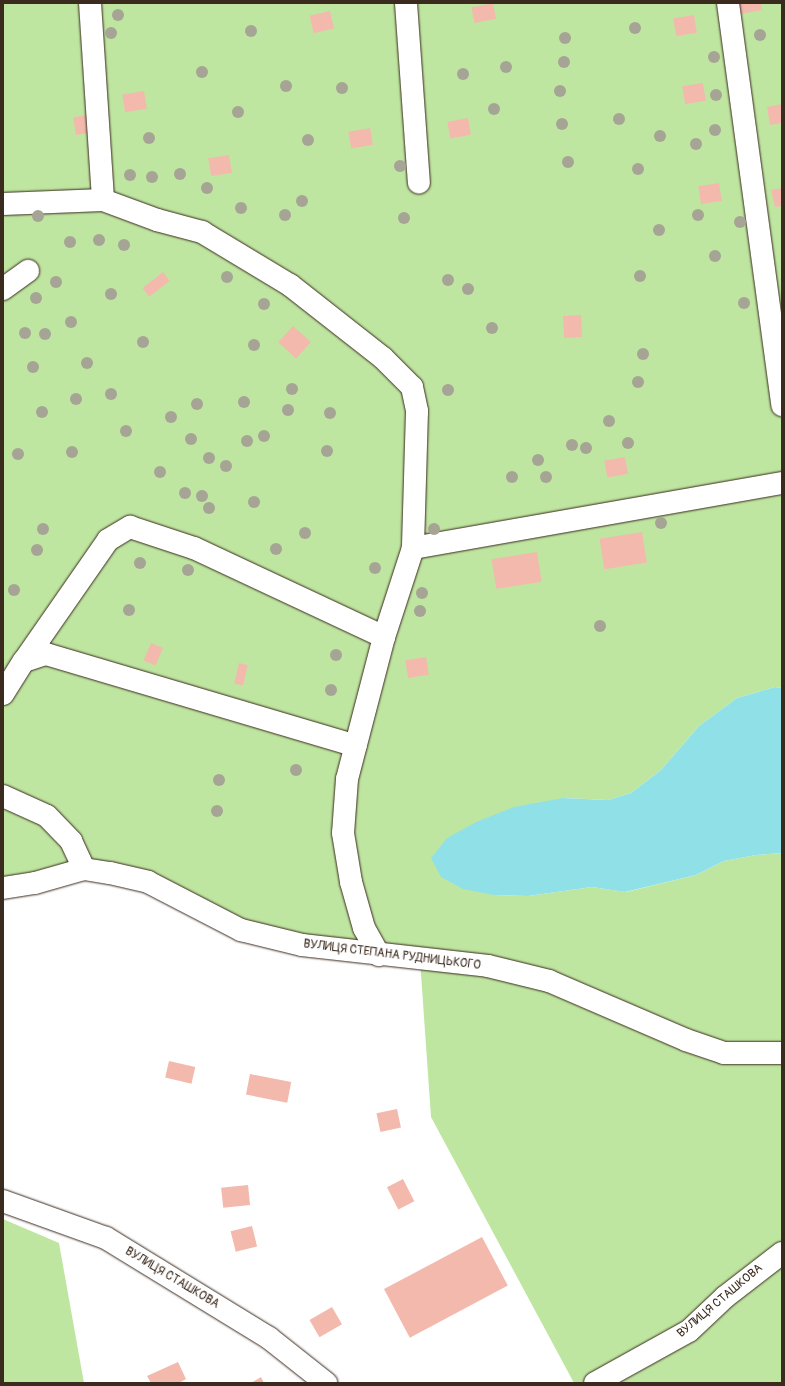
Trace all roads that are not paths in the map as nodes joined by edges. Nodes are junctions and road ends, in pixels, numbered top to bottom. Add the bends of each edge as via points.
1 (90, 3) edge
2 (406, 3) edge
3 (728, 3) edge
4 (419, 183) dead end
5 (104, 200) junction
6 (3, 204) edge
7 (28, 271) dead end
8 (3, 289) edge
9 (782, 404) edge
10 (782, 483) edge
11 (413, 548) junction
12 (384, 637) junction
13 (24, 661) junction
14 (3, 694) edge
15 (356, 746) junction
16 (3, 796) edge
17 (84, 869) junction
18 (3, 888) edge
19 (379, 955) junction
20 (782, 1053) edge
21 (3, 1201) edge
22 (782, 1253) edge
23 (326, 1383) edge
24 (595, 1383) edge

1 - 5 street
2 - 4 street
3 - 9 street
5 - 6 street
5 - 11 street via 157,220 202,232 290,285 384,358 412,386 417,411
7 - 8 street
10 - 11 street
11 - 12 street
12 - 13 street via 194,548 130,527 108,540
12 - 15 street
13 - 14 street
13 - 15 street via 46,654 65,658
15 - 19 street via 347,779 344,833 351,882 364,928
16 - 17 street via 47,816 71,841
17 - 18 street, ВУЛИЦЯ СТЕПАНА РУДНИЦЬКОГО via 35,883
17 - 19 street, ВУЛИЦЯ СТЕПАНА РУДНИЦЬКОГО via 148,882 241,930 302,945
19 - 20 street, ВУЛИЦЯ СТЕПАНА РУДНИЦЬКОГО via 488,966 549,981 686,1040 724,1053
21 - 23 street, ВУЛИЦЯ СТАШКОВА via 106,1238 269,1338
22 - 24 street, ВУЛИЦЯ СТАШКОВА via 725,1297 689,1331

